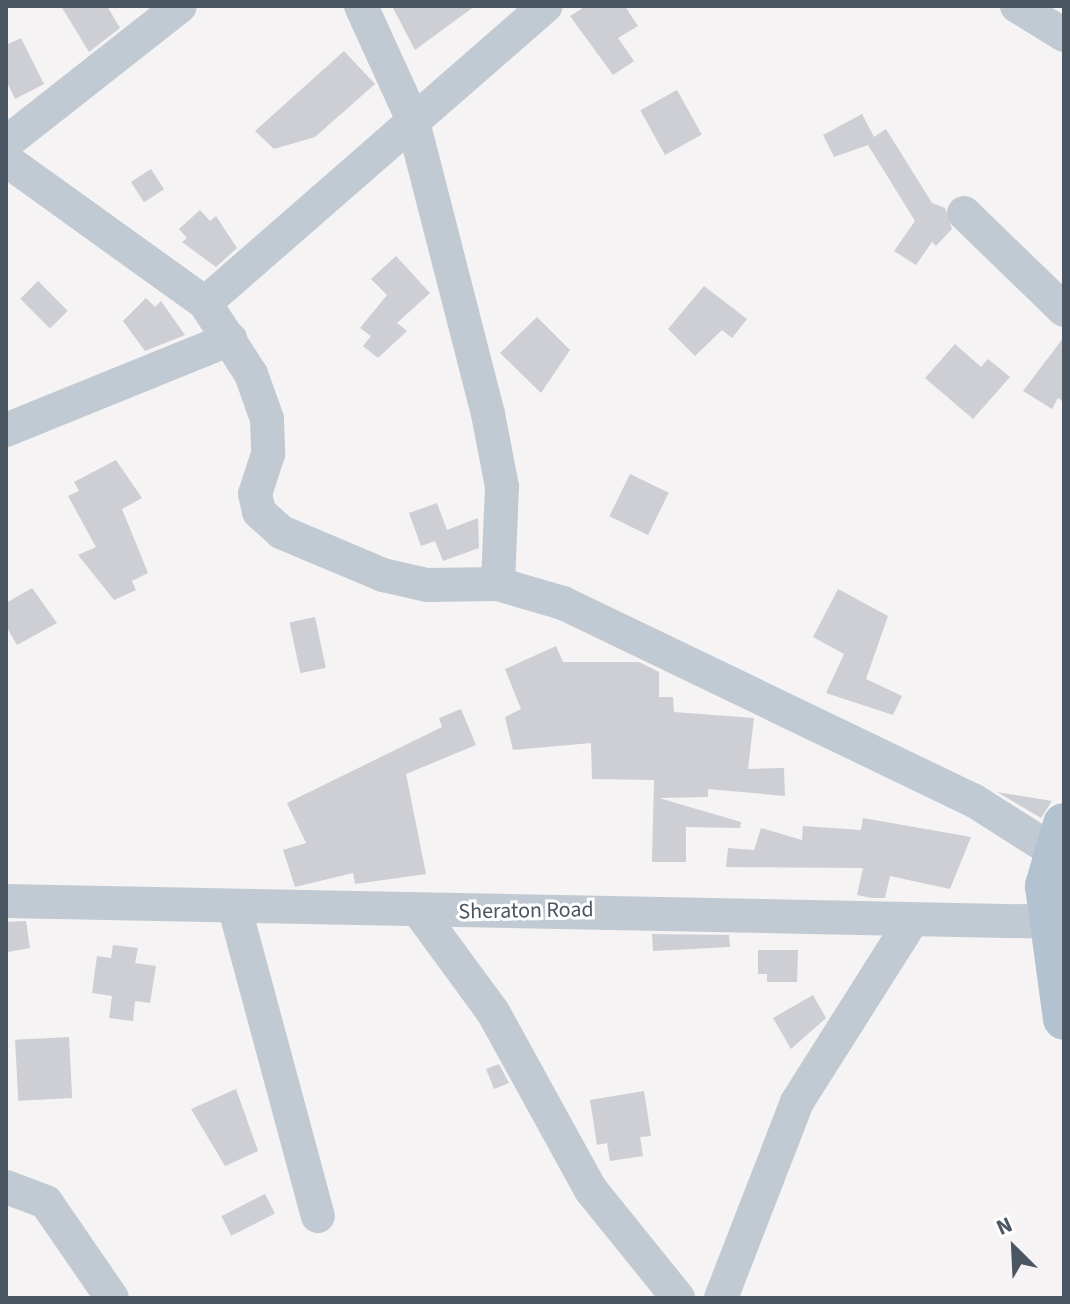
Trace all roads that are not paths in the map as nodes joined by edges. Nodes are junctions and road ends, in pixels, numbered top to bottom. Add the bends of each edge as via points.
1 (361, 6) edge
2 (1017, 6) edge
3 (174, 7) edge
4 (533, 10) edge
5 (1064, 35) edge
6 (412, 118) junction
7 (6, 143) edge
8 (6, 160) edge
9 (964, 213) dead end
10 (205, 303) junction
11 (1064, 310) edge
12 (230, 339) junction
13 (6, 430) edge
14 (498, 584) junction
15 (1059, 838) edge
16 (7, 899) edge
17 (235, 909) junction
18 (421, 914) junction
19 (1055, 922) edge
20 (910, 923) junction
21 (1064, 1019) edge
22 (6, 1187) edge
23 (318, 1216) dead end
24 (112, 1298) edge
25 (678, 1298) edge
26 (721, 1298) edge

1 - 6 street
2 - 5 street
3 - 7 street
4 - 6 street
6 - 10 street
6 - 14 street via 502,487
8 - 10 street
9 - 11 street
10 - 12 street
12 - 13 street
12 - 14 street via 267,419 268,454 255,494 259,512 281,532 383,575 427,585
14 - 15 street via 634,632
15 - 19 main road
16 - 17 street, Sheraton Road
17 - 18 street, Sheraton Road
17 - 23 street
18 - 20 street, Sheraton Road via 557,908
18 - 25 street via 493,1012 591,1190
19 - 20 street, Sheraton Road
19 - 21 main road
20 - 26 street via 797,1102
22 - 24 street via 46,1202

